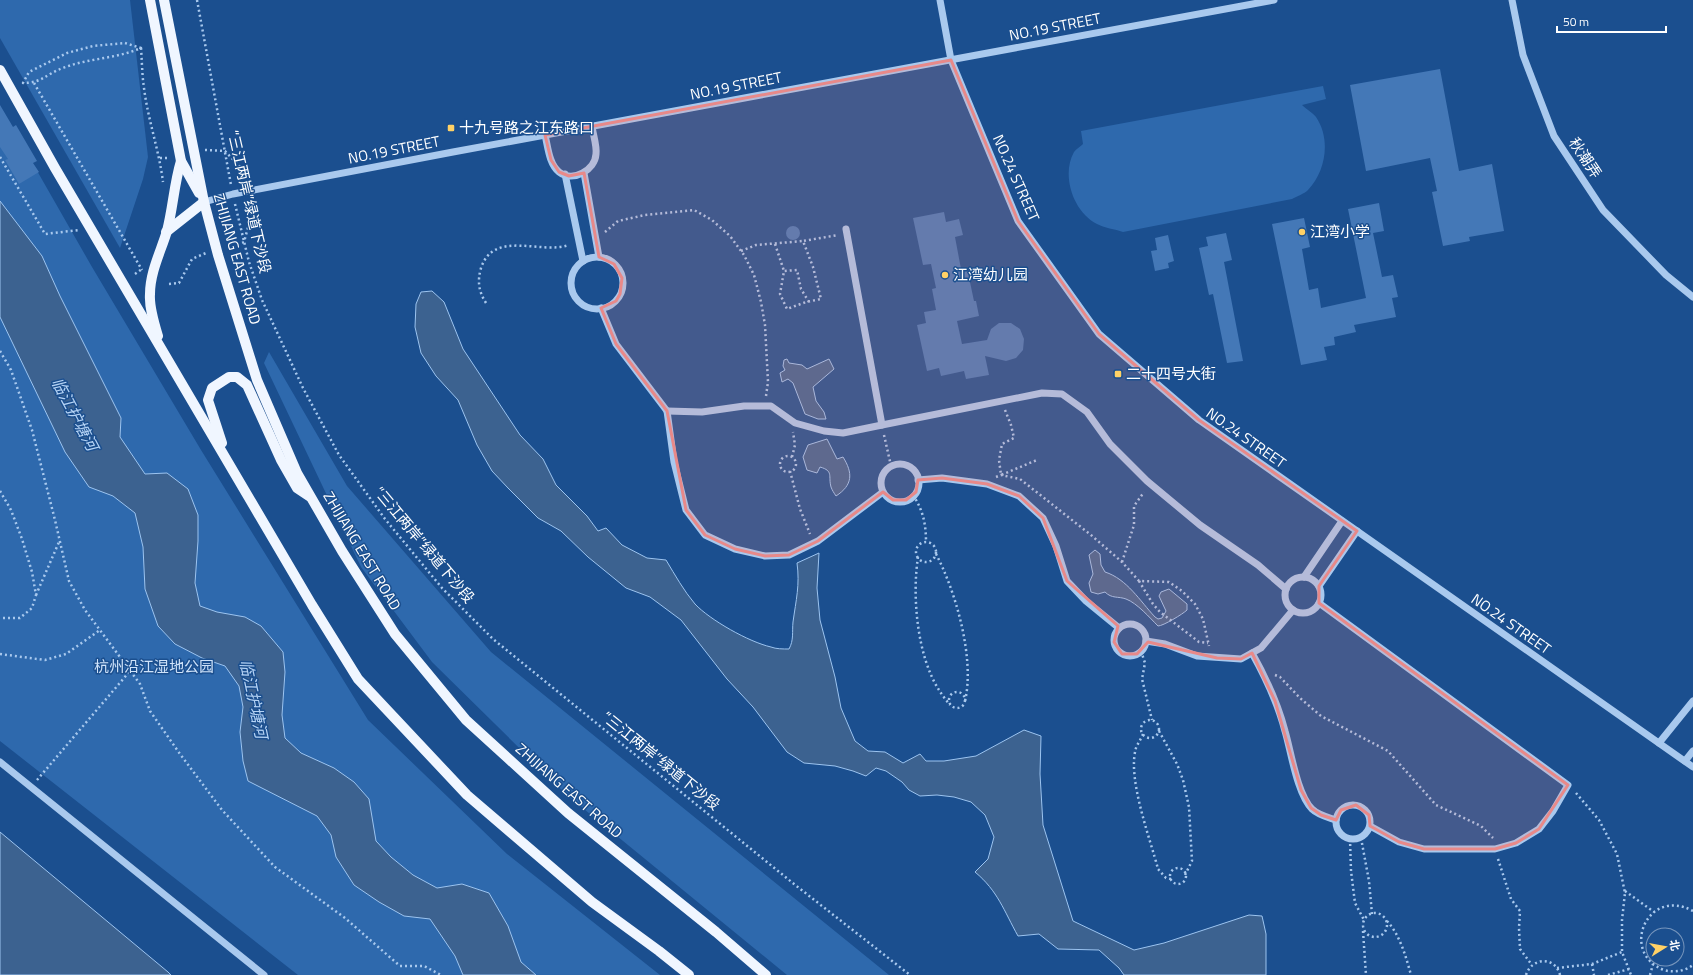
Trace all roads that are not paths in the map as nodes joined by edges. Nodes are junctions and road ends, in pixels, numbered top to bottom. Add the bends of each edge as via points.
1 (150, 0) edge
2 (164, 0) edge
3 (940, 0) edge
4 (1274, 0) edge
5 (1512, 0) edge
6 (951, 60) junction
7 (0, 70) edge
8 (592, 126) junction
9 (545, 135) junction
10 (181, 161) junction
11 (584, 173) junction
12 (565, 174) junction
13 (204, 202) junction
14 (846, 231) road end
15 (166, 232) junction
16 (599, 257) junction
17 (583, 261) junction
18 (1693, 297) edge
19 (601, 308) junction
20 (162, 349) junction
21 (667, 411) junction
22 (882, 425) junction
23 (227, 461) junction
24 (918, 480) junction
25 (883, 492) junction
26 (311, 497) junction
27 (1342, 521) junction
28 (1357, 531) junction
29 (1304, 577) junction
30 (1319, 586) junction
31 (1286, 589) junction
32 (1319, 603) junction
33 (1293, 610) junction
34 (1119, 628) junction
35 (1146, 642) junction
36 (1252, 653) junction
37 (1693, 701) edge
38 (1659, 743) junction
39 (1693, 751) edge
40 (1685, 761) junction
41 (0, 762) edge
42 (1693, 767) edge
43 (1336, 820) junction
44 (1370, 826) junction
45 (264, 975) edge
46 (689, 975) edge
47 (766, 975) edge

1 - 10 main road
2 - 13 main road, ZHIJIANG EAST ROAD
3 - 6 street, NO.24 STREET
4 - 6 street, NO.19 STREET
5 - 18 street, 秋潮弄 via 1523,55 1554,136 1604,210 1666,275
6 - 8 street, NO.19 STREET
6 - 27 street, NO.24 STREET via 1018,221 1099,334 1198,420
7 - 20 main road
8 - 9 street, NO.19 STREET
8 - 11 street via 596,154 592,166
9 - 12 street via 551,160 559,172
9 - 13 street, NO.19 STREET via 233,194
10 - 13 main road
10 - 15 main road
11 - 12 street via 569,176
11 - 16 street
12 - 17 street
13 - 15 main road
13 - 26 main road, ZHIJIANG EAST ROAD via 257,380 297,473
14 - 22 street
15 - 20 main road via 150,294
16 - 17 street
16 - 19 street via 614,264 622,278 620,294 616,301
17 - 19 street via 572,274 572,292 584,305
19 - 21 street via 616,344
20 - 23 main road
21 - 22 street via 702,412 744,406 771,406 795,423 824,431 843,433
21 - 25 street via 674,462 686,510 705,535 735,549 765,556 789,555 815,543
22 - 31 street via 1042,393 1062,394 1087,412 1110,444 1153,485 1200,525 1258,565
23 - 26 main road via 208,400 212,388 229,377 237,378 247,385 281,460 297,488
23 - 46 main road via 354,672 387,711 467,795 592,902
24 - 25 street via 913,495 906,500 899,501 887,497
24 - 25 street via 913,469 908,466 891,466 883,475
24 - 34 street via 942,478 984,483 1019,496 1043,518 1056,546 1067,581 1086,601
26 - 47 main road, ZHIJIANG EAST ROAD via 395,634 466,720 568,813
27 - 28 street, NO.24 STREET
27 - 29 street
28 - 30 street
28 - 38 street, NO.24 STREET
29 - 30 street via 1310,578
29 - 31 street via 1293,580
30 - 32 street
31 - 33 street via 1286,601
32 - 33 street via 1305,613
32 - 44 street via 1568,785 1539,829 1516,843 1495,849 1424,849 1399,842
33 - 36 street via 1261,648
34 - 35 street via 1129,624 1139,627
34 - 35 street via 1114,636 1114,642 1118,651 1127,656 1141,651
35 - 36 street via 1165,644 1197,656 1241,659
36 - 43 street via 1275,701 1301,790 1311,808
37 - 38 street
38 - 40 street, NO.24 STREET
39 - 40 street
40 - 42 street, NO.24 STREET
41 - 45 street
43 - 44 street via 1338,832 1350,839 1361,838
43 - 44 street via 1341,810 1356,805 1366,810 1371,821

